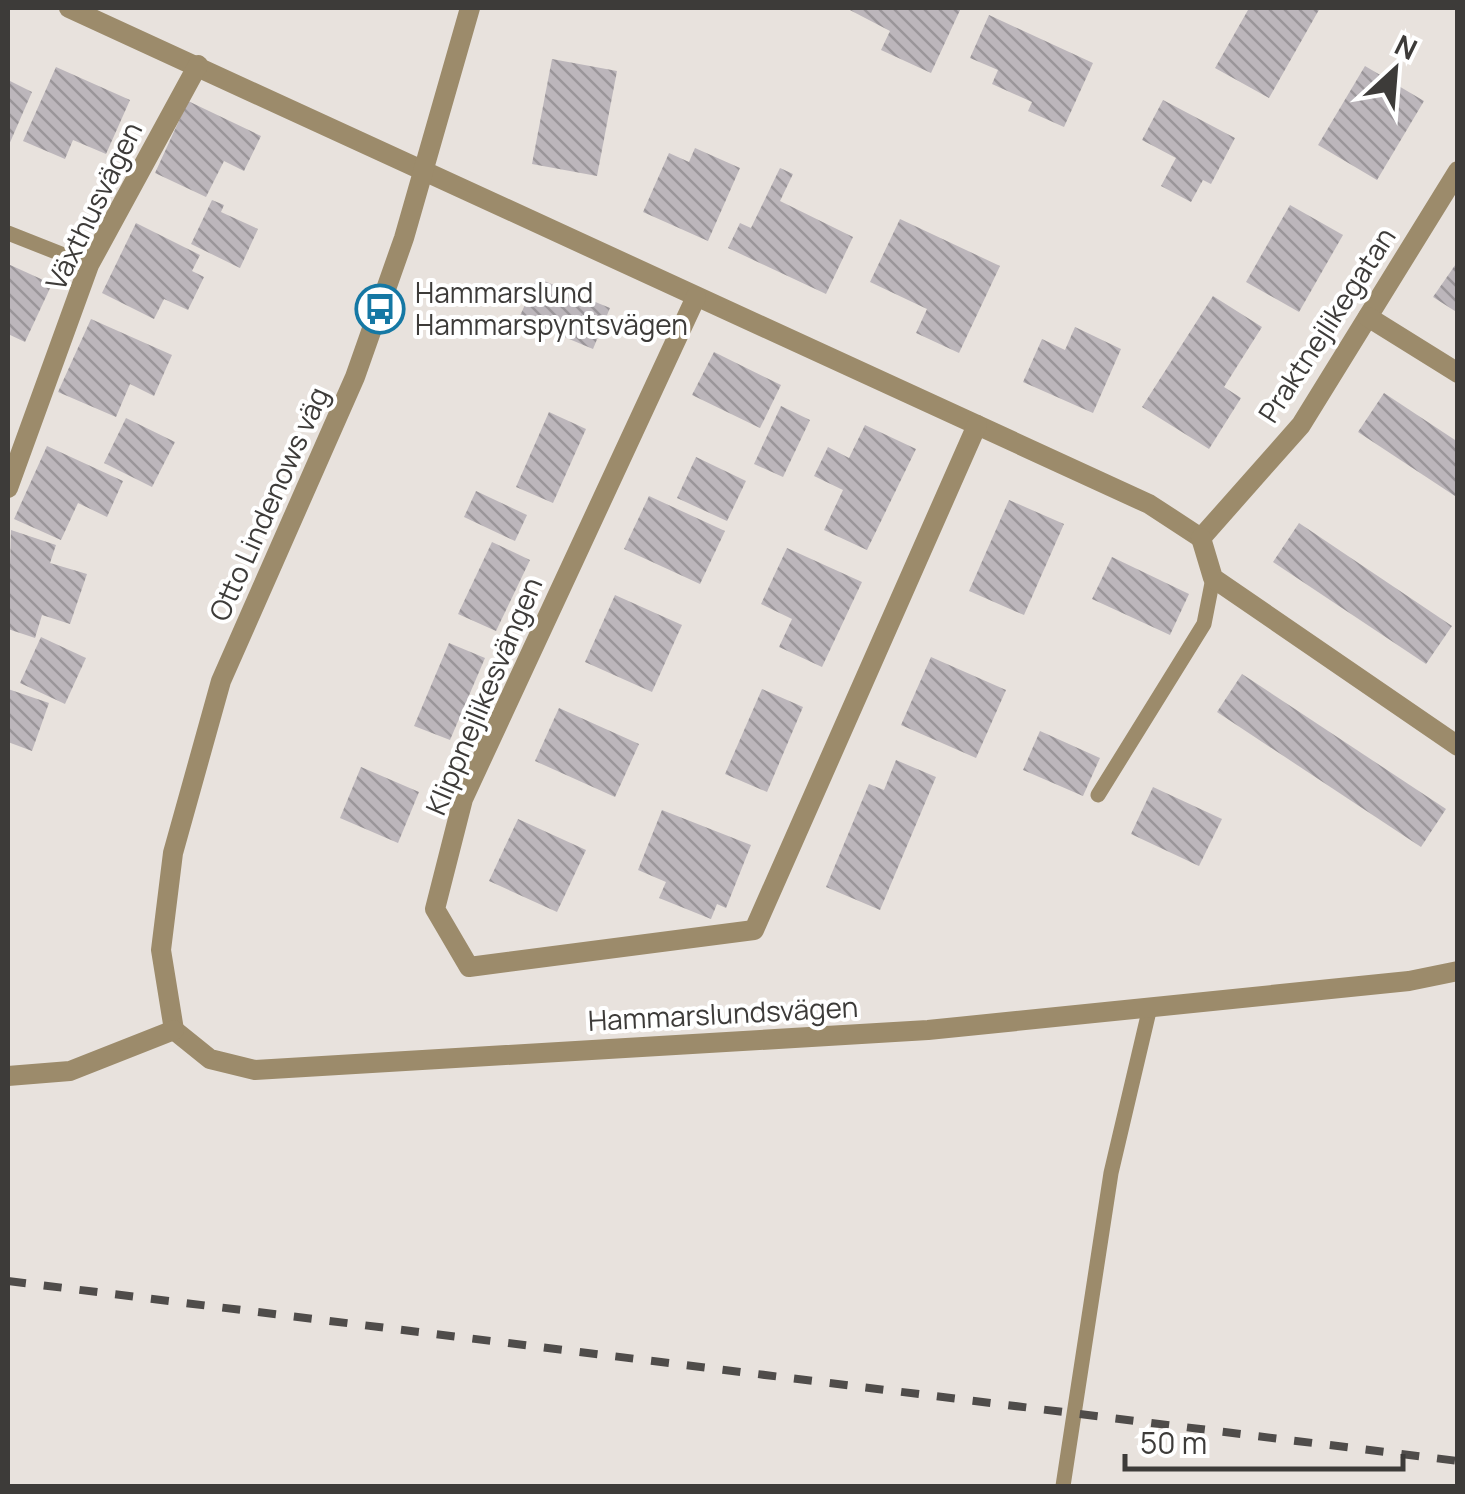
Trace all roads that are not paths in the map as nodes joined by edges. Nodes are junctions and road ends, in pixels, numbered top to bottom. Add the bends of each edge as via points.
1 (69, 8) edge
2 (470, 8) edge
3 (198, 65) junction
4 (1458, 171) edge
5 (423, 172) junction
6 (8, 233) edge
7 (89, 265) junction
8 (696, 297) junction
9 (1368, 317) junction
10 (1458, 373) edge
11 (977, 425) junction
12 (8, 488) edge
13 (1201, 538) junction
14 (1213, 578) junction
15 (1458, 746) edge
16 (1098, 795) dead end
17 (1458, 971) edge
18 (1150, 1007) junction
19 (174, 1030) junction
20 (8, 1076) edge
21 (1063, 1486) edge

1 - 3 street
2 - 5 street, Otto Lindenows väg
3 - 5 street
3 - 7 street, Växthusvägen
4 - 9 street, Praktnejlikegatan
5 - 8 street
5 - 19 street, Otto Lindenows väg via 355,376 221,681 173,853 161,950
6 - 7 lane
7 - 12 street, Växthusvägen
8 - 11 street
8 - 11 street, Klippnejlikesvängen via 464,799 434,908 469,967 754,930
9 - 10 street
9 - 13 street, Praktnejlikegatan via 1301,425
11 - 13 street via 1149,504
13 - 14 street
14 - 15 street
14 - 16 lane via 1204,624
17 - 18 street, Hammarslundsvägen
18 - 19 street, Hammarslundsvägen via 928,1030 255,1070 210,1059
18 - 21 lane via 1111,1172
19 - 20 street via 70,1072

